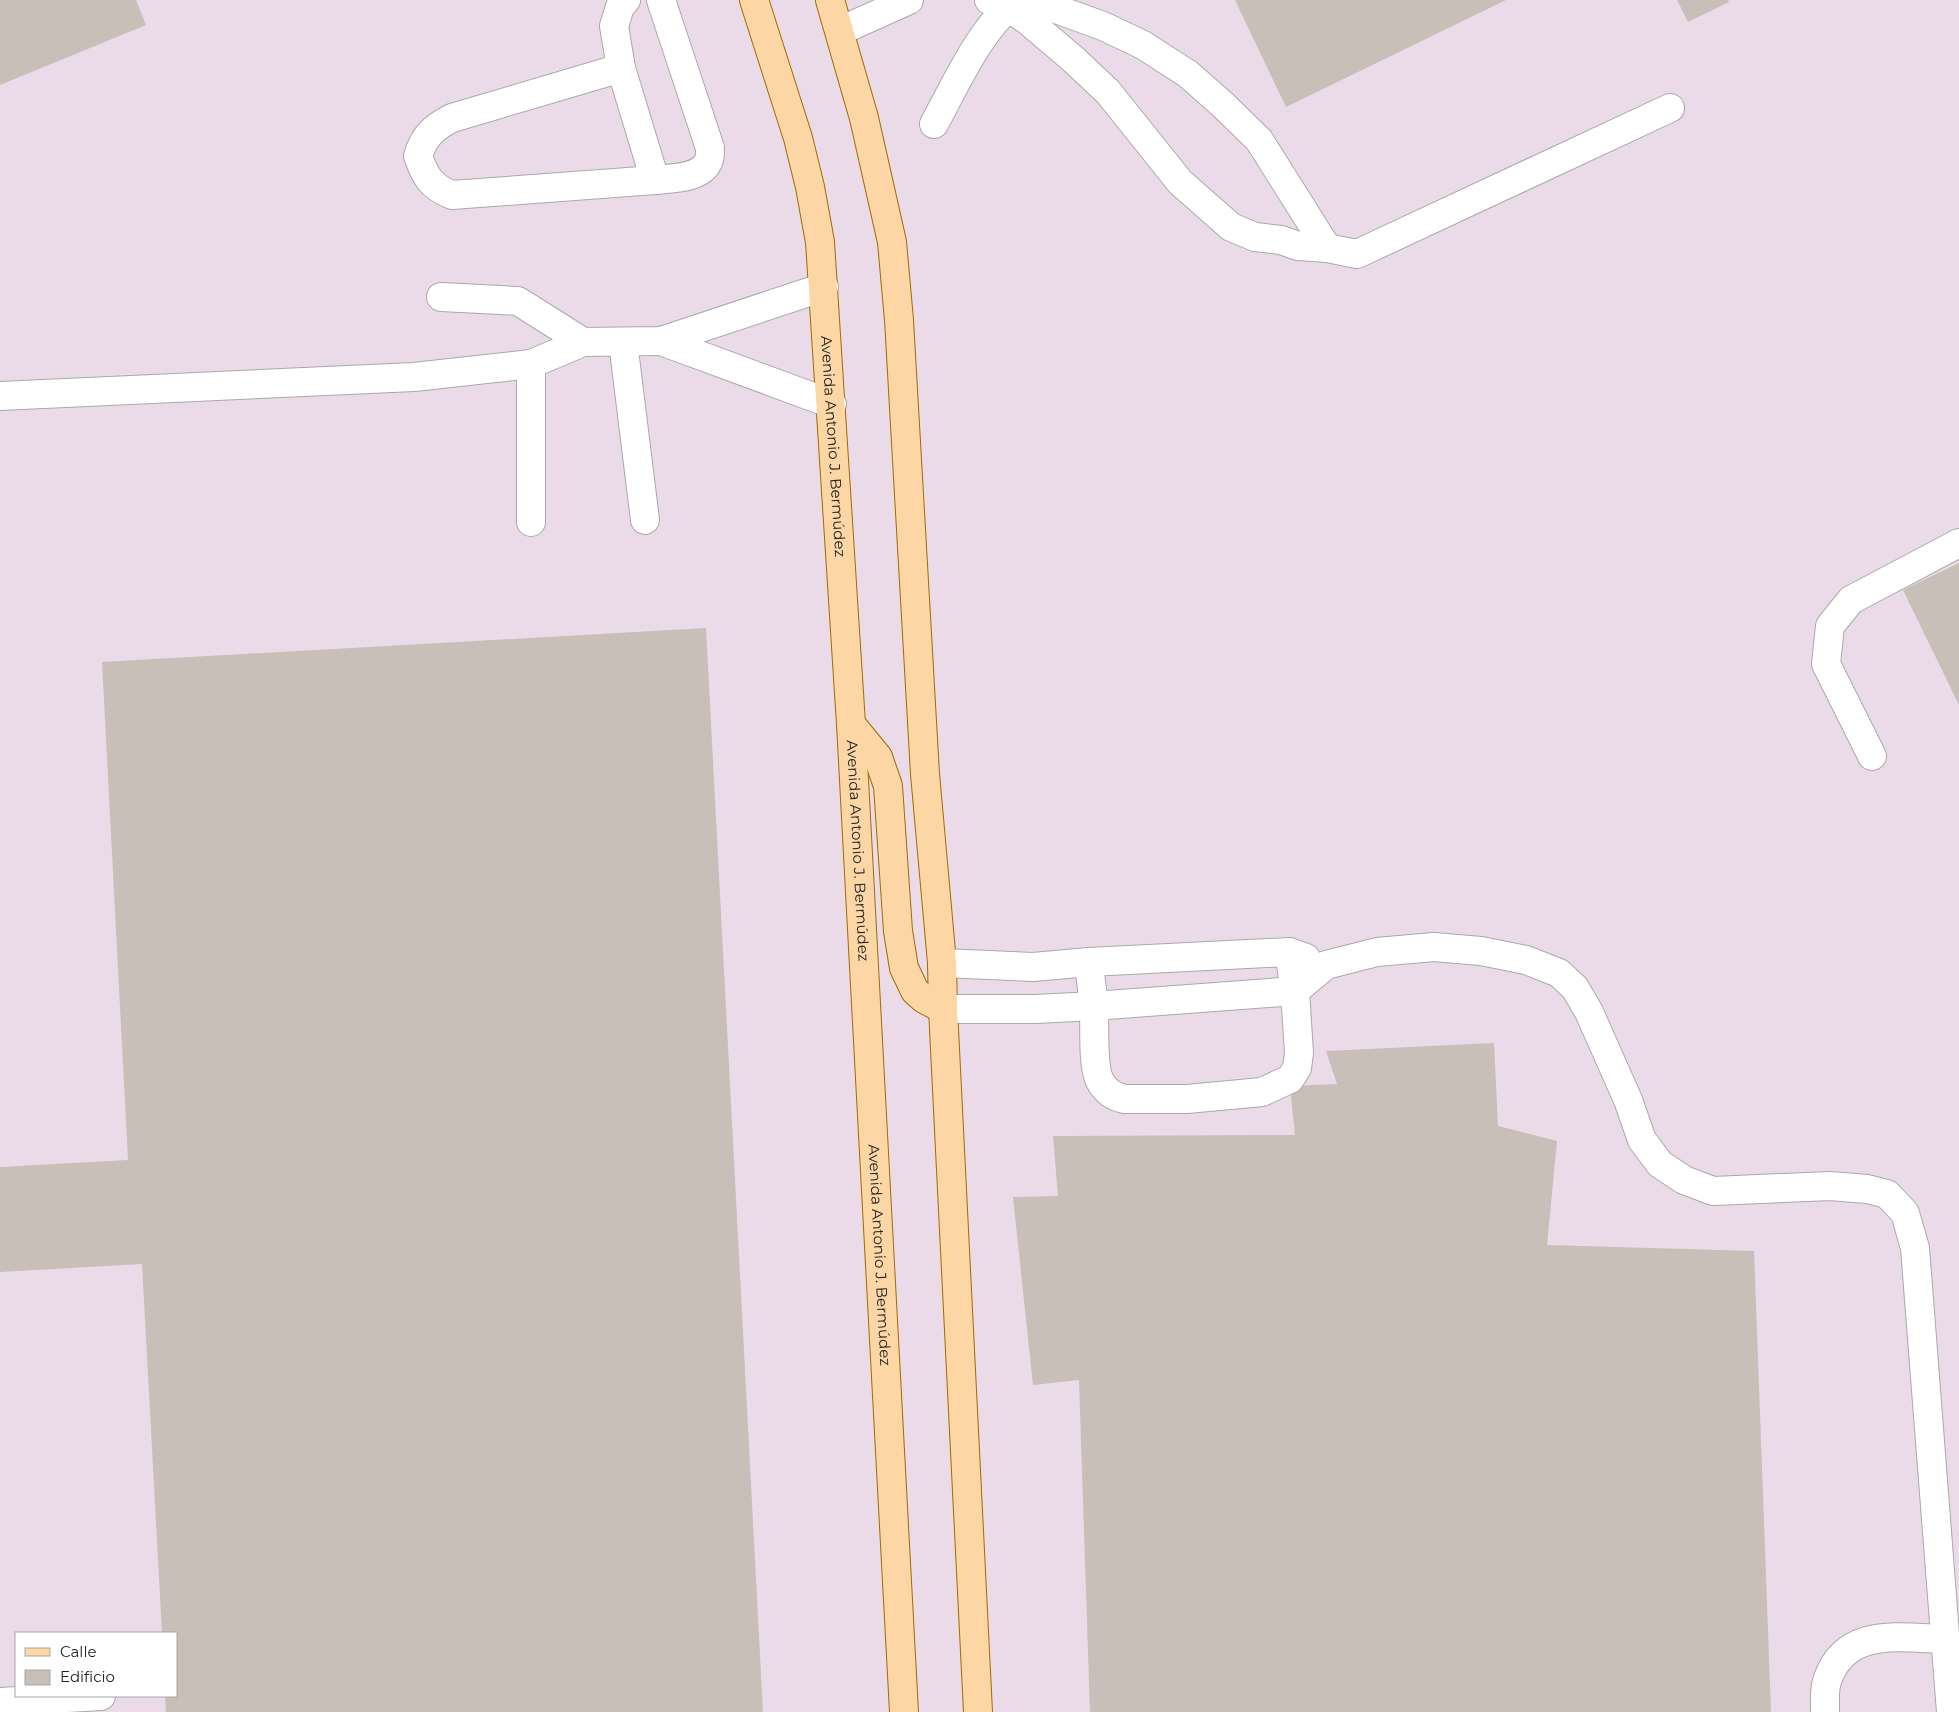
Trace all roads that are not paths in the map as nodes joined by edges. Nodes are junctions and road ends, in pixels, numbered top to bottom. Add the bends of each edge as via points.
1 (626, 0) edge
2 (661, 0) edge
3 (754, 0) edge
4 (830, 0) edge
5 (909, 0) edge
6 (1036, 0) edge
7 (1004, 2) edge
8 (840, 31) junction
9 (620, 68) junction
10 (1670, 108) dead end
11 (934, 124) dead end
12 (655, 180) junction
13 (1328, 248) junction
14 (824, 287) junction
15 (441, 297) dead end
16 (661, 341) junction
17 (582, 342) junction
18 (623, 342) junction
19 (531, 364) junction
20 (0, 396) edge
21 (832, 404) junction
22 (645, 520) dead end
23 (531, 522) dead end
24 (1959, 543) edge
25 (851, 724) junction
26 (1872, 756) dead end
27 (1289, 952) junction
28 (1089, 962) junction
29 (942, 963) junction
30 (1326, 965) junction
31 (1295, 991) junction
32 (1094, 1006) junction
33 (943, 1009) junction
34 (1946, 1640) junction
35 (84, 1697) edge
36 (0, 1702) edge
37 (904, 1712) edge
38 (978, 1712) edge
39 (1825, 1712) edge
40 (1950, 1712) edge

1 - 9 lane via 620,7 614,26
2 - 12 lane via 710,148 709,160 701,171
3 - 14 main road, Avenida Antonio J. Bermúdez via 798,138 820,242
4 - 8 main road
5 - 8 lane
6 - 13 lane via 1143,45 1188,74 1259,140
7 - 11 lane
7 - 13 lane via 1108,92 1180,182 1231,227 1255,237
8 - 29 main road via 892,242 925,774
9 - 12 lane
9 - 12 lane via 452,118 427,135 418,156 431,183 452,195
10 - 13 lane via 1357,254
14 - 16 lane
14 - 21 main road, Avenida Antonio J. Bermúdez
15 - 17 lane via 518,301
16 - 18 lane
16 - 21 lane
17 - 18 lane
17 - 19 lane
18 - 22 lane
19 - 20 lane via 414,378
19 - 23 lane
21 - 25 main road, Avenida Antonio J. Bermúdez
24 - 26 lane via 1850,600 1830,626 1826,664
25 - 33 main road via 878,757 888,786 898,931 904,968 915,991
25 - 37 main road, Avenida Antonio J. Bermúdez
27 - 28 lane
27 - 30 lane
27 - 31 lane
28 - 29 lane via 1033,967
28 - 32 lane
29 - 33 main road
30 - 31 lane
30 - 34 lane via 1377,952 1434,947 1504,955 1558,973 1575,988 1589,1012 1642,1140 1660,1164 1684,1180 1713,1191 1830,1186 1866,1189 1887,1194 1906,1213 1915,1248
31 - 32 lane
31 - 32 lane via 1299,1053 1297,1068 1290,1079 1262,1092 1186,1099 1124,1099 1106,1090 1096,1067
32 - 33 lane
33 - 38 main road
34 - 39 lane via 1878,1638 1855,1644 1837,1660 1826,1682
34 - 40 lane
35 - 36 lane

